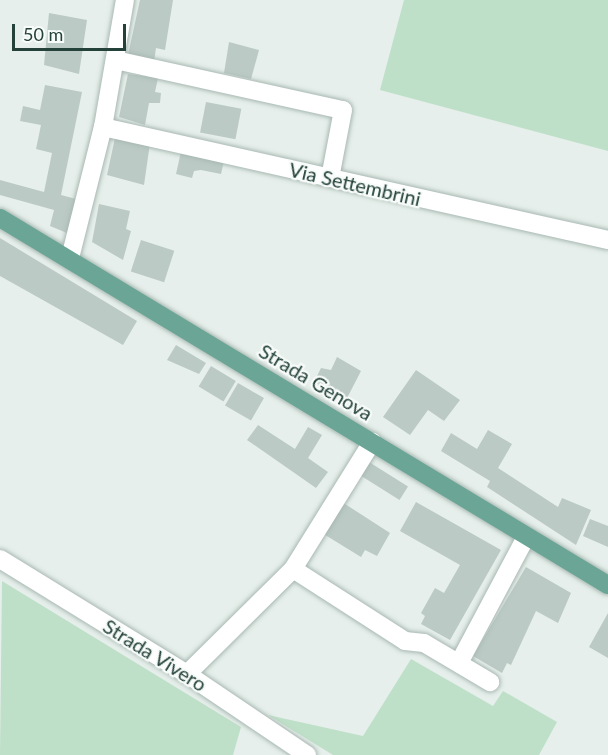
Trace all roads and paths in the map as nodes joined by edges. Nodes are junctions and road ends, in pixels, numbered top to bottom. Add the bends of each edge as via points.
1 (125, 0) edge
2 (115, 60) junction
3 (103, 127) junction
4 (330, 178) junction
5 (0, 218) edge
6 (608, 240) edge
7 (70, 258) junction
8 (372, 442) junction
9 (526, 537) junction
10 (0, 559) edge
11 (293, 569) junction
12 (608, 585) edge
13 (459, 663) junction
14 (187, 674) junction
15 (490, 682) dead end
16 (307, 755) edge

1 - 2 street
2 - 3 street
2 - 4 street via 343,110
3 - 4 street, Via Settembrini
3 - 7 street
4 - 6 street, Via Settembrini
5 - 7 main road, Strada Genova
7 - 8 main road, Strada Genova
8 - 9 main road, Strada Genova
8 - 11 street
9 - 12 main road, Strada Genova
9 - 13 street
10 - 14 street, Strada Vivero
11 - 13 street via 405,640 424,643
11 - 14 street
13 - 15 street
14 - 16 street, Strada Vivero

